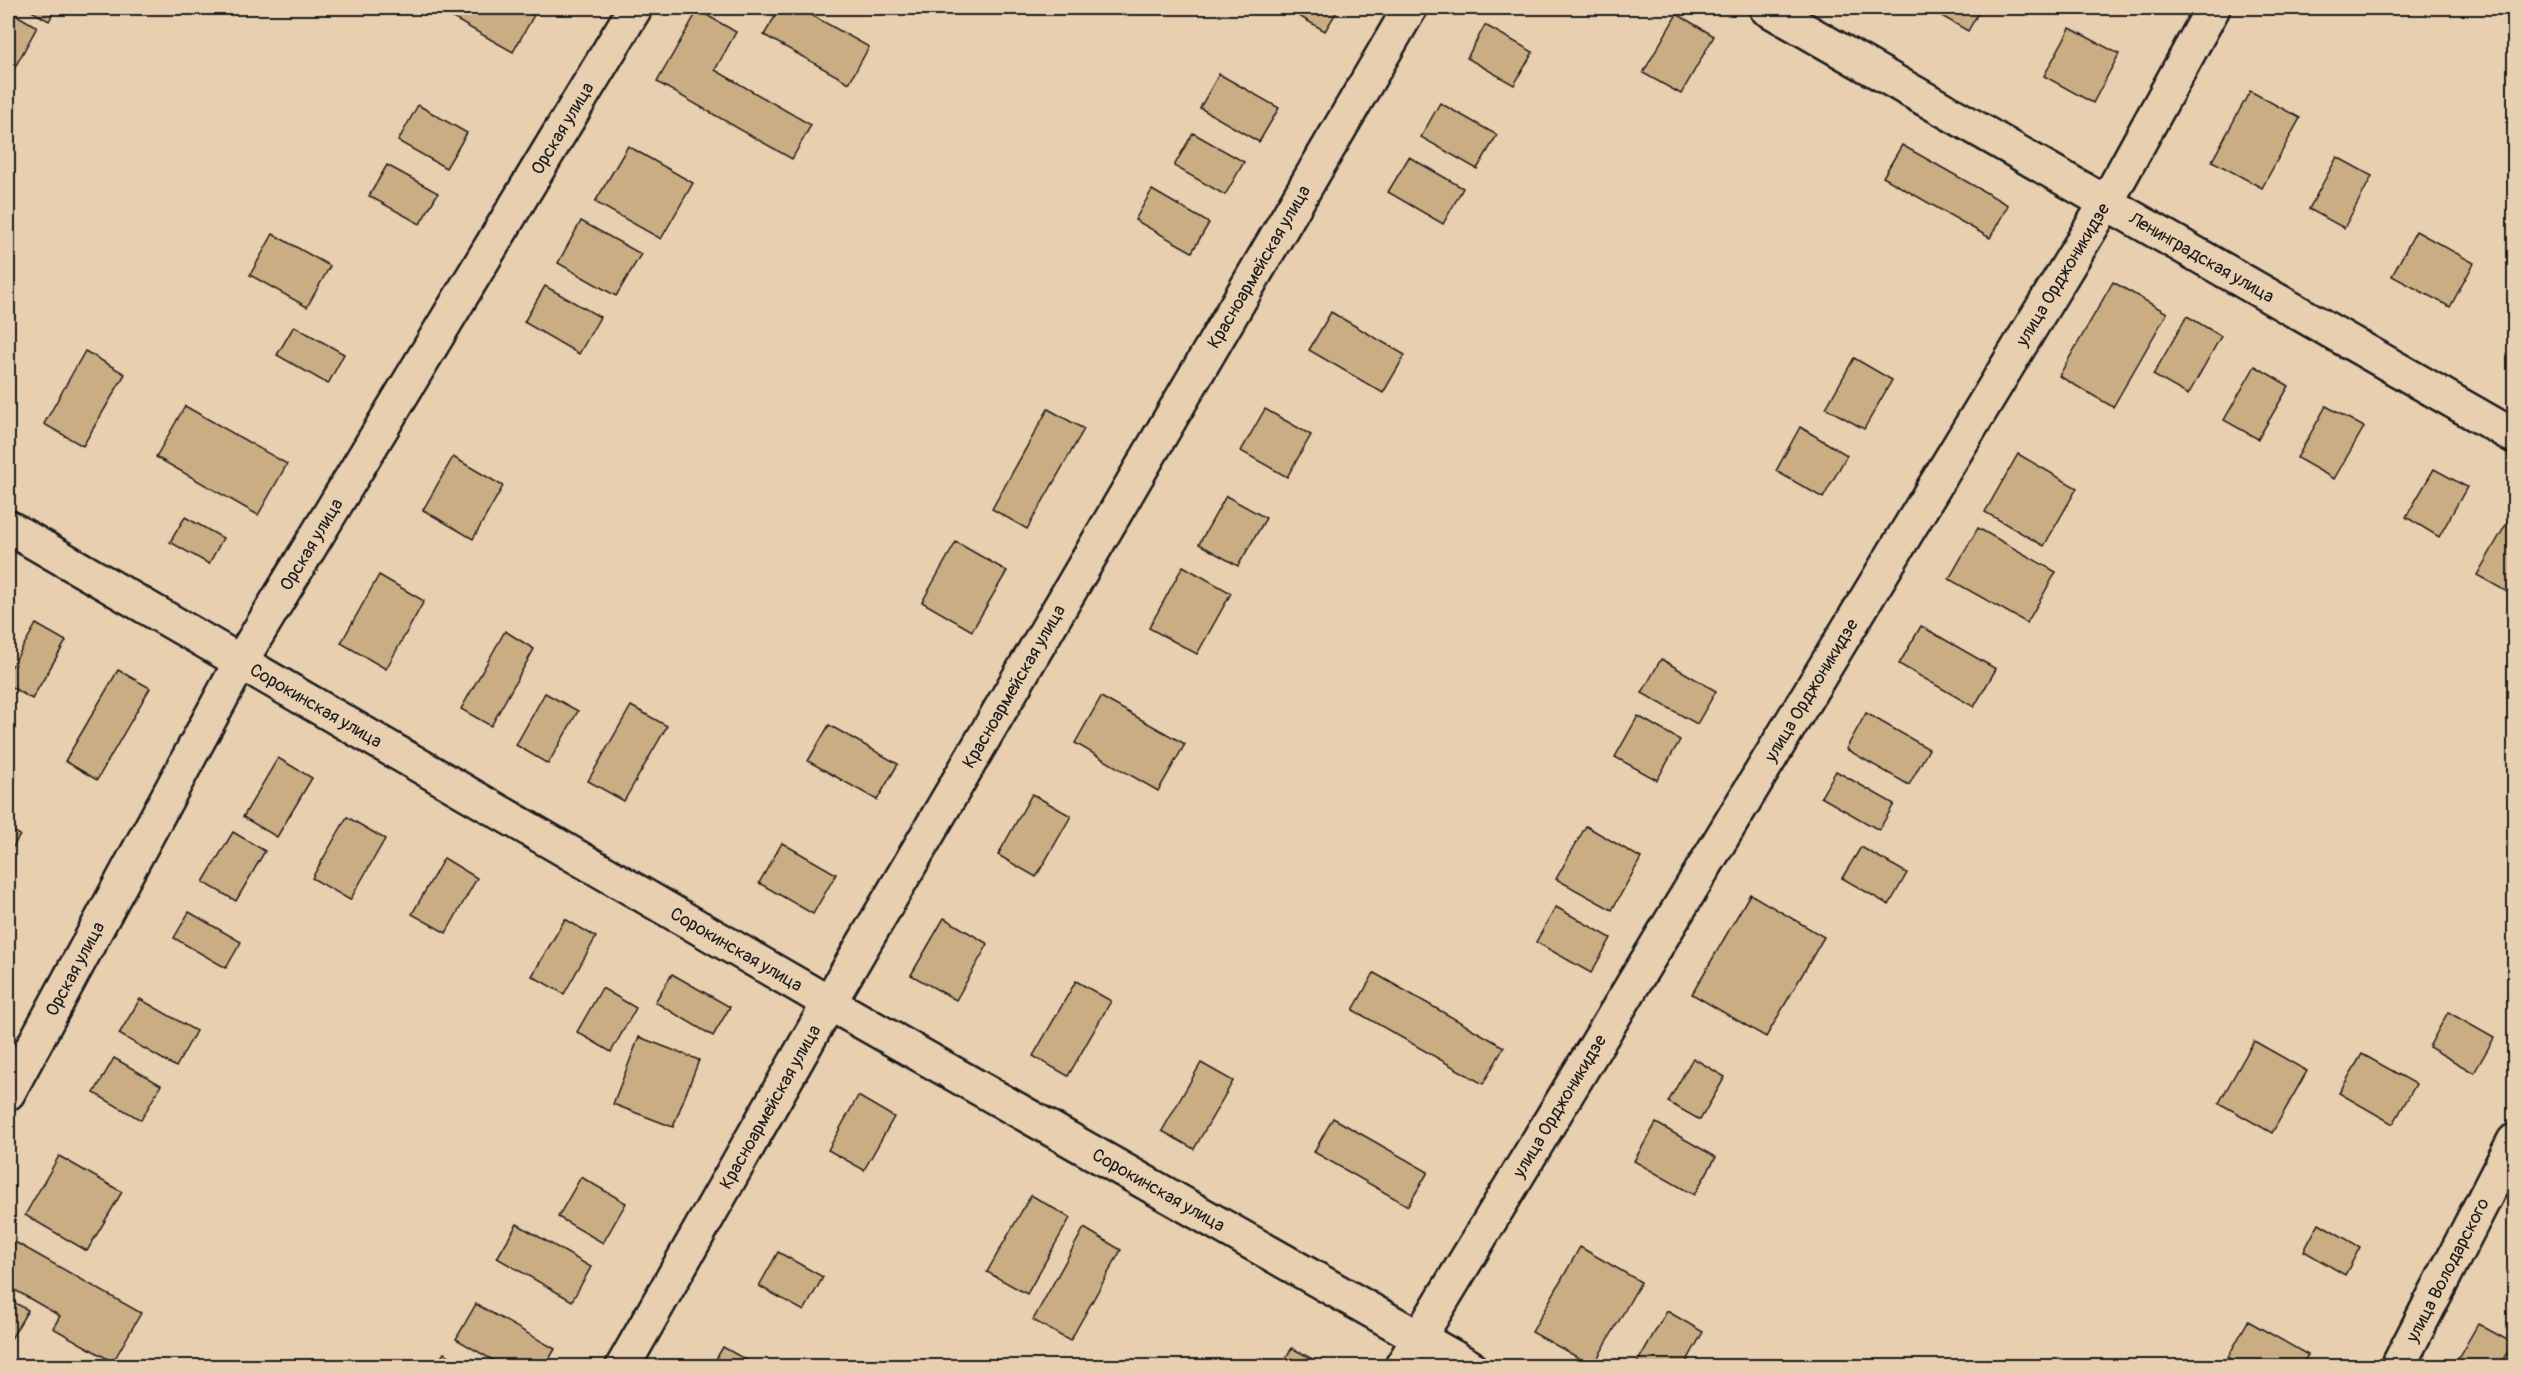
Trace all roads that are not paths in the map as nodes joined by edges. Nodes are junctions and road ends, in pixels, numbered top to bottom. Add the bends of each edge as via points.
1 (635, 8) edge
2 (1410, 8) edge
3 (1766, 8) edge
4 (2214, 8) edge
5 (2106, 203) junction
6 (2514, 436) edge
7 (8, 526) edge
8 (242, 661) junction
9 (829, 1003) junction
10 (8, 1093) edge
11 (2514, 1141) edge
12 (1419, 1337) junction
13 (623, 1366) edge
14 (1402, 1366) edge
15 (1469, 1366) edge
16 (2398, 1366) edge

1 - 8 street, Орская улица
2 - 9 street, Красноармейская улица
3 - 5 street, Ленинградская улица
4 - 5 street, улица Орджоникидзе
5 - 6 street, Ленинградская улица
5 - 12 street, улица Орджоникидзе
7 - 8 street, Сорокинская улица
8 - 9 street, Сорокинская улица
8 - 10 street, Орская улица
9 - 12 street, Сорокинская улица
9 - 13 street, Красноармейская улица
11 - 16 street, улица Володарского
12 - 14 street, улица Орджоникидзе
12 - 15 street, Сорокинская улица

